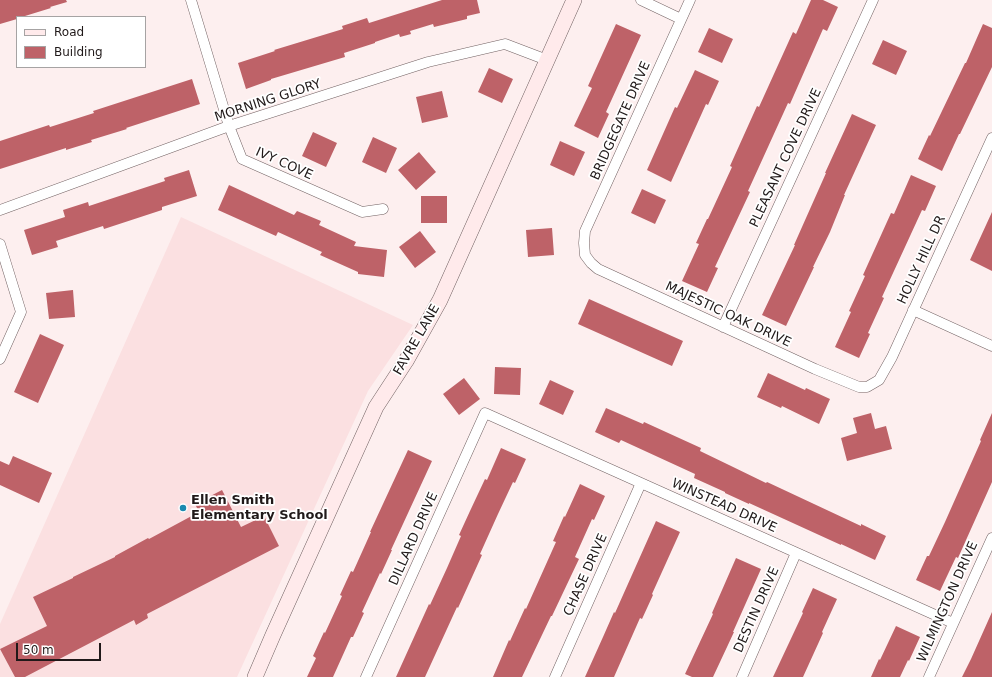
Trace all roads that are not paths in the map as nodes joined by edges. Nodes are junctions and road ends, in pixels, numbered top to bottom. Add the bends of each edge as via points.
1 (191, 0) edge
2 (574, 0) edge
3 (641, 0) edge
4 (690, 0) edge
5 (873, 0) edge
6 (681, 19) junction
7 (547, 60) junction
8 (229, 126) junction
9 (992, 138) edge
10 (382, 209) dead end
11 (0, 210) edge
12 (0, 244) edge
13 (585, 255) joint
14 (913, 310) junction
15 (723, 327) junction
16 (992, 346) edge
17 (0, 359) edge
18 (867, 387) joint
19 (485, 413) joint
20 (642, 483) junction
21 (992, 538) edge
22 (796, 553) junction
23 (953, 623) junction
24 (255, 677) edge
25 (366, 677) edge
26 (555, 677) edge
27 (742, 677) edge
28 (929, 677) edge

1 - 8 street, IVY COVE
2 - 7 street, FAVRE LANE
3 - 6 street
4 - 6 street, BRIDGEGATE DRIVE
5 - 15 street, PLEASANT COVE DRIVE
6 - 13 street, BRIDGEGATE DRIVE via 585,231
7 - 8 street, MORNING GLORY via 505,44 428,62
7 - 24 street, FAVRE LANE via 440,300 406,361 376,407
8 - 10 street, IVY COVE via 242,159 362,212
8 - 11 street, MORNING GLORY
9 - 14 street, HOLLY HILL DR
12 - 17 street via 22,312
13 - 15 street, MAJESTIC OAK DRIVE via 598,269
14 - 16 street
14 - 18 street, HOLLY HILL DR via 879,380
15 - 18 street, MAJESTIC OAK DRIVE via 822,372 859,387
19 - 20 street, WINSTEAD DRIVE
19 - 25 street, DILLARD DRIVE
20 - 22 street, WINSTEAD DRIVE
20 - 26 street, CHASE DRIVE
21 - 23 street, WILMINGTON DRIVE
22 - 23 street, WINSTEAD DRIVE
22 - 27 street, DESTIN DRIVE
23 - 28 street, WILMINGTON DRIVE

